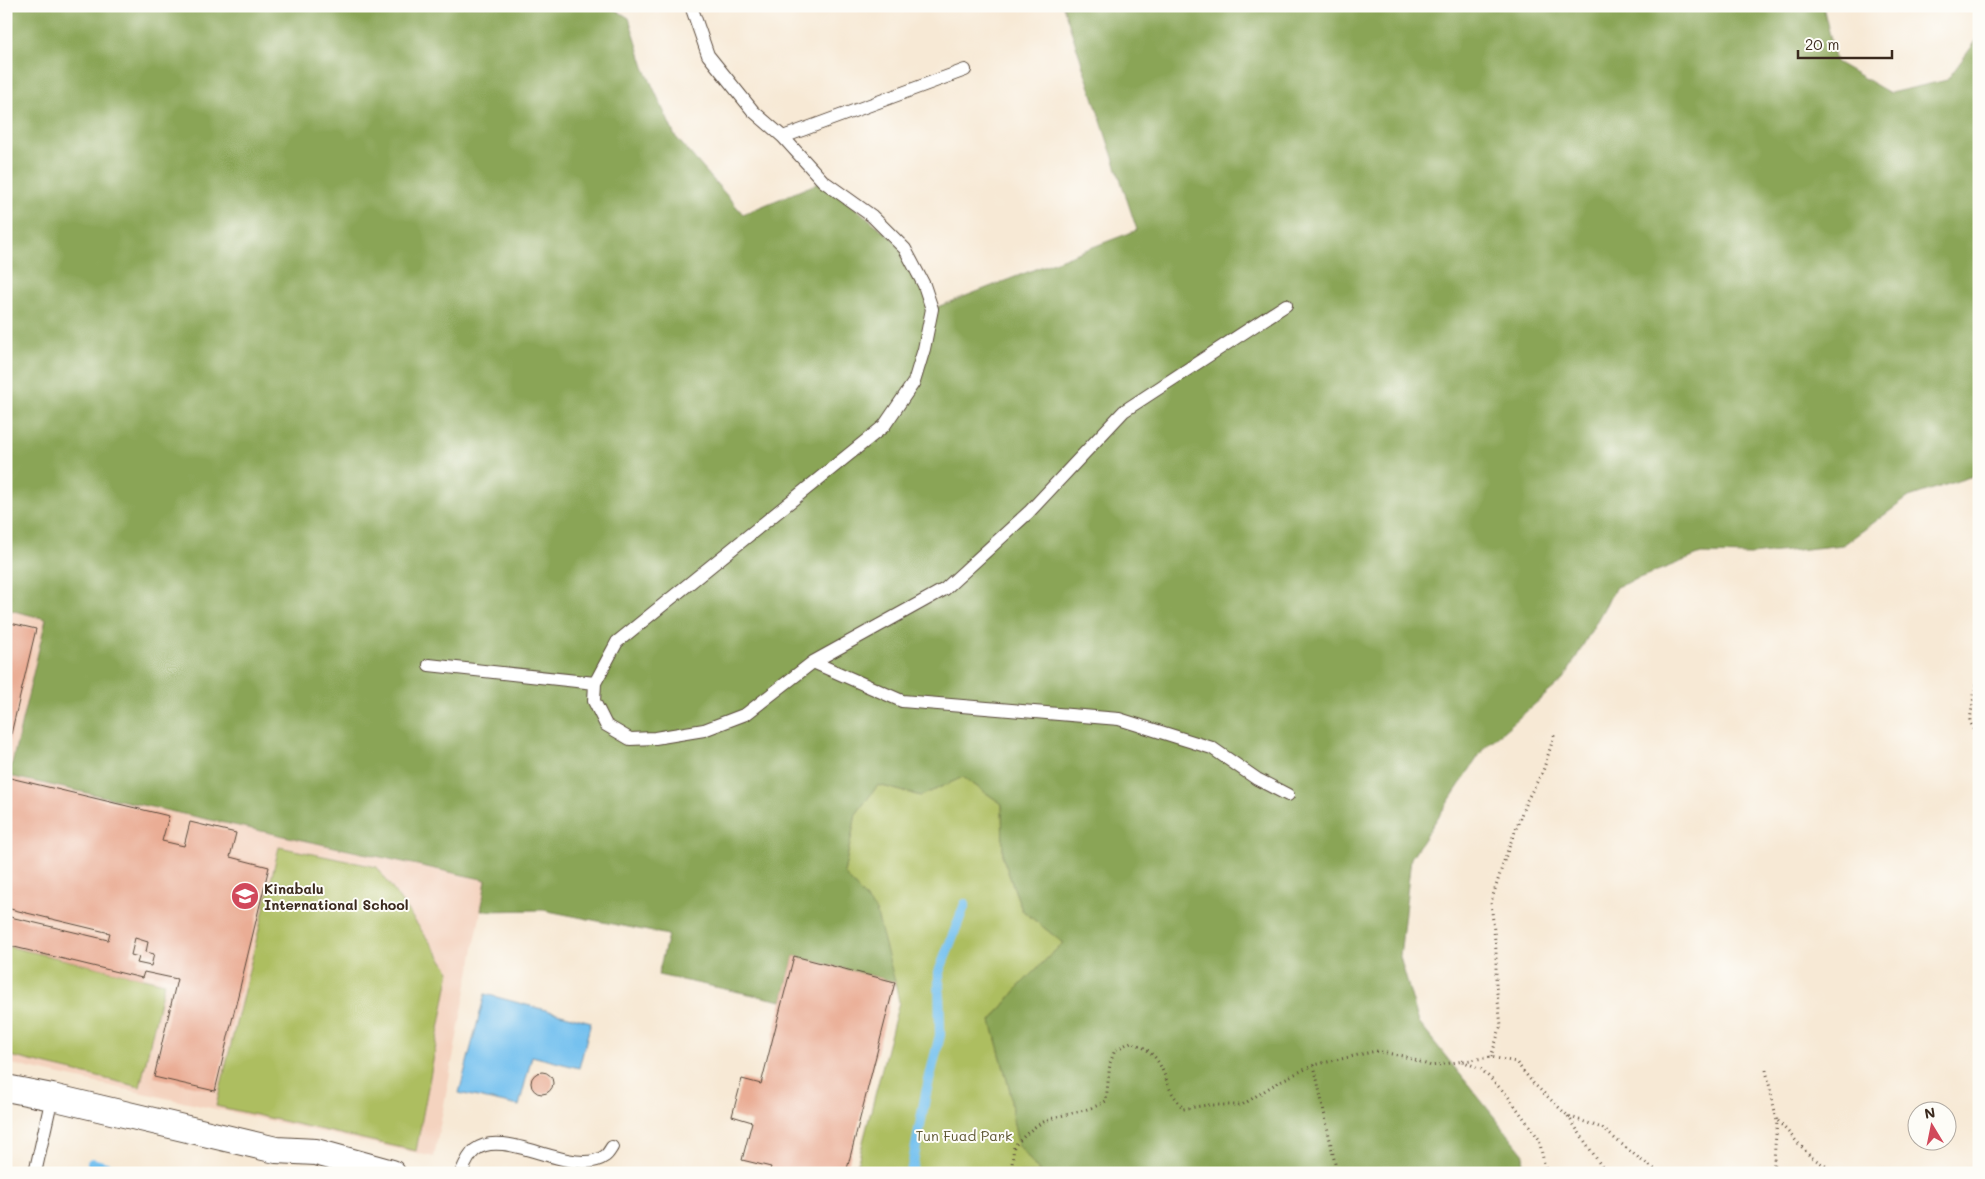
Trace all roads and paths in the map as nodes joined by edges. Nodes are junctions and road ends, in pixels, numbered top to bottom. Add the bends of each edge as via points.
1 (692, 6) edge
2 (965, 70) dead end
3 (783, 137) junction
4 (1286, 304) dead end
5 (813, 662) junction
6 (429, 665) dead end
7 (1979, 665) edge
8 (595, 682) junction
9 (1555, 733) dead end
10 (1979, 746) edge
11 (1288, 795) dead end
12 (1491, 1057) junction
13 (1461, 1061) junction
14 (1314, 1065) junction
15 (1766, 1070) dead end
16 (6, 1088) edge
17 (52, 1097) junction
18 (1568, 1116) junction
19 (1777, 1121) junction
20 (612, 1147) dead end
21 (276, 1150) junction
22 (35, 1173) edge
23 (332, 1173) edge
24 (392, 1173) edge
25 (461, 1173) edge
26 (1011, 1173) edge
27 (1337, 1173) edge
28 (1546, 1173) edge
29 (1606, 1173) edge
30 (1660, 1173) edge
31 (1773, 1173) edge
32 (1836, 1173) edge

1 - 3 lane via 708,55 753,111
2 - 3 lane
3 - 8 lane via 823,181 872,216 905,249 924,285 932,309 914,382 884,426 617,642
4 - 5 lane via 1124,411 1029,512 946,589
5 - 8 lane via 746,714 704,730 655,738 630,739 606,725 594,701
5 - 11 lane via 902,701 1119,719 1212,748 1257,779
6 - 8 lane
7 - 10 path via 1970,720
9 - 12 path via 1543,771 1526,802 1491,902 1501,1025
12 - 13 path
12 - 18 path via 1516,1062 1551,1102
13 - 14 path via 1431,1066 1404,1056 1376,1051
13 - 28 path via 1482,1069 1507,1095 1539,1139
14 - 26 path via 1280,1081 1242,1105 1183,1109 1156,1057 1131,1042 1115,1050 1110,1063 1106,1101 1093,1109 1038,1124 1014,1146
14 - 27 path
15 - 19 path
16 - 17 street
17 - 21 street
17 - 22 lane
18 - 29 path
18 - 30 path via 1602,1128
19 - 31 path
19 - 32 path via 1810,1156
20 - 25 lane via 606,1156 592,1162 574,1162 494,1143 475,1150
21 - 23 street via 298,1162
21 - 24 street via 316,1152

